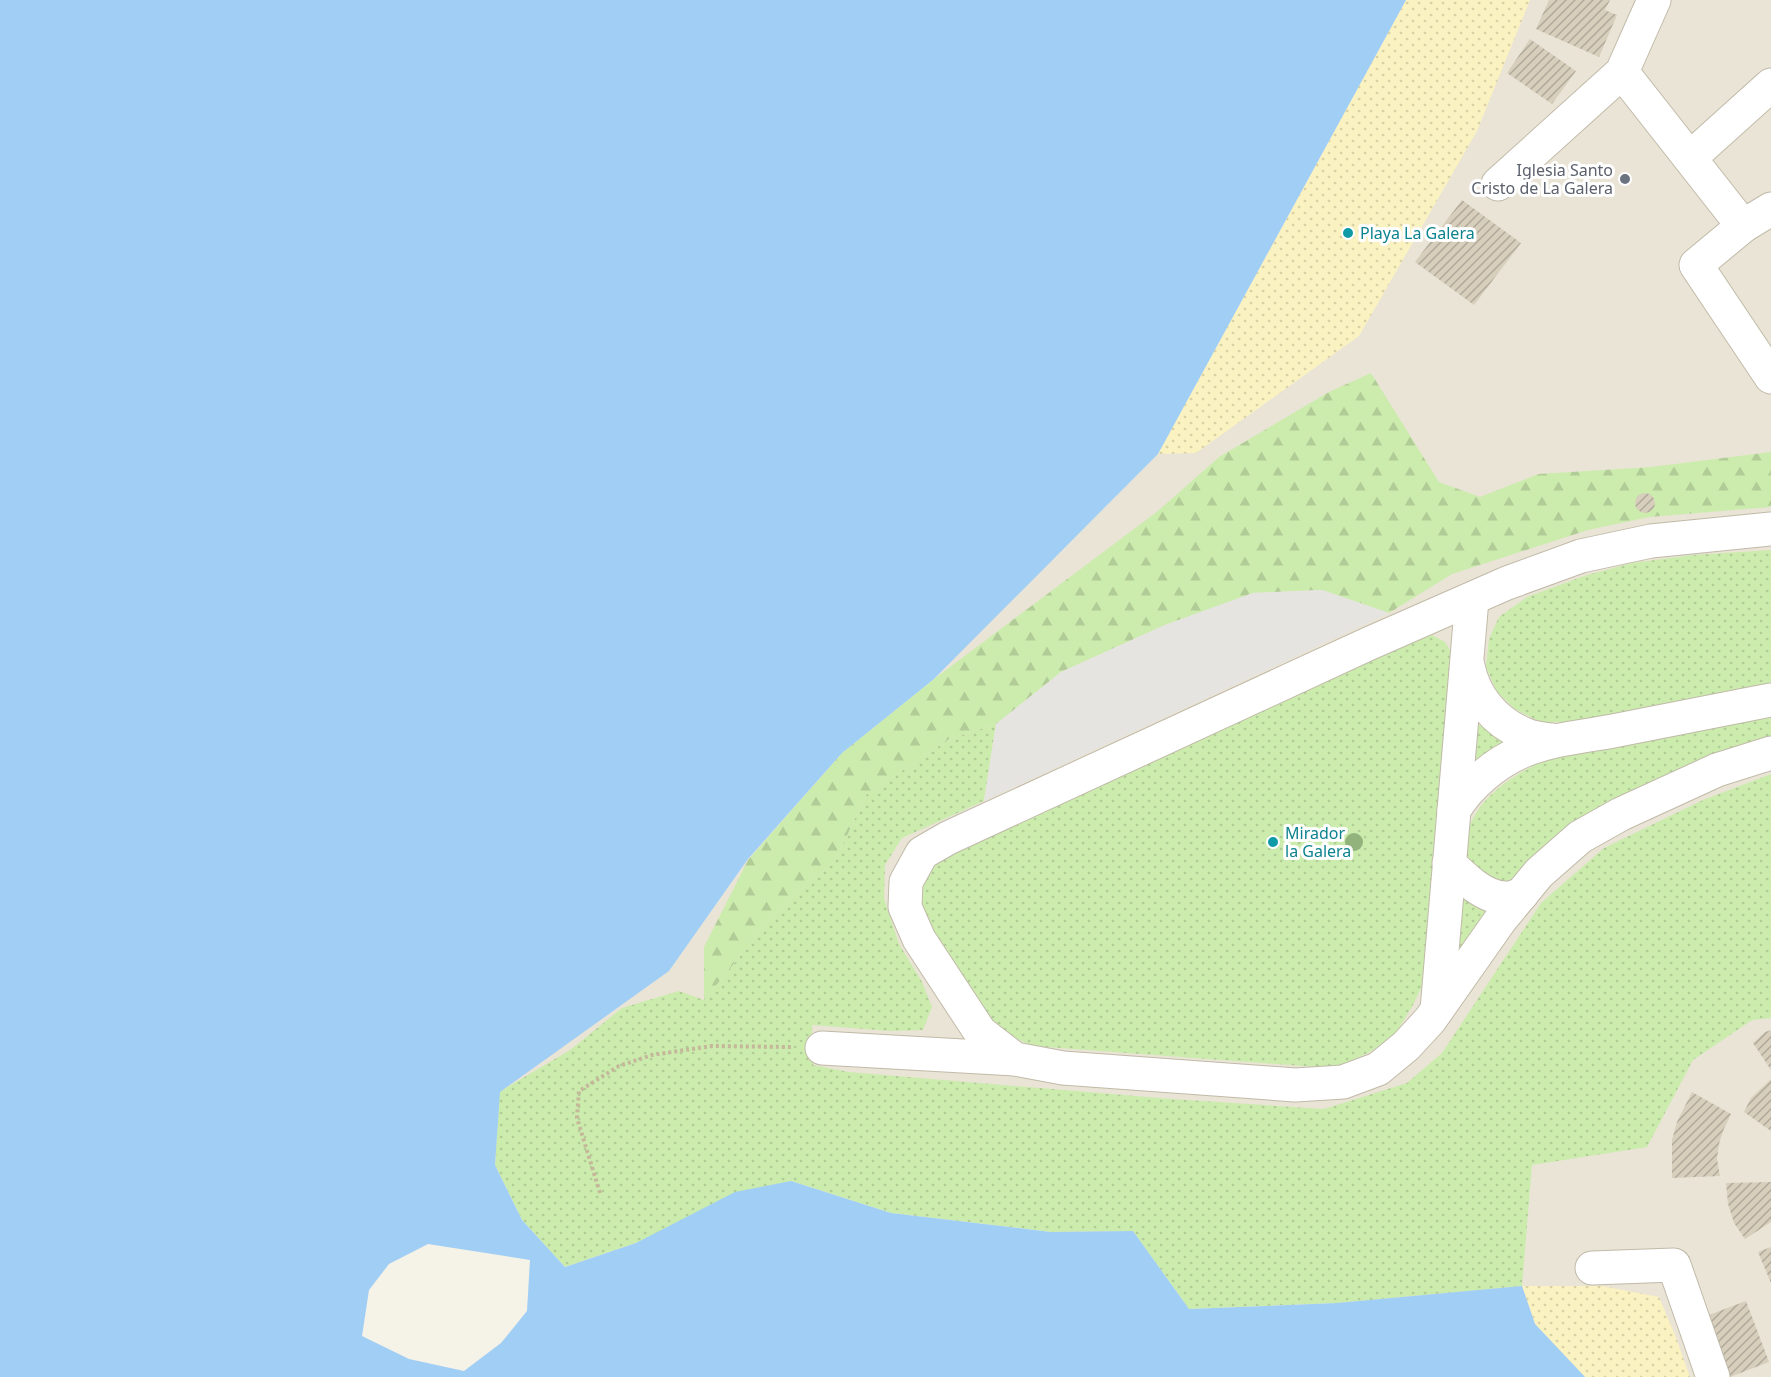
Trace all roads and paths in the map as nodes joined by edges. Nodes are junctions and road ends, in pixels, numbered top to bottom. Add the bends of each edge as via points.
1 (1654, 0) edge
2 (1622, 72) junction
3 (1771, 85) edge
4 (1690, 158) junction
5 (1498, 184) dead end
6 (1771, 208) edge
7 (1743, 226) junction
8 (1771, 377) edge
9 (1771, 529) edge
10 (1472, 599) junction
11 (1467, 658) junction
12 (1771, 700) edge
13 (1552, 741) junction
14 (1771, 753) edge
15 (1454, 810) junction
16 (1449, 862) junction
17 (1522, 894) junction
18 (1437, 1010) junction
19 (822, 1048) joint
20 (1015, 1059) junction
21 (600, 1193) dead end
22 (1592, 1268) dead end
23 (1713, 1377) edge

1 - 2 street
2 - 4 street
2 - 5 street
3 - 4 street
4 - 7 street
6 - 7 street
7 - 8 street via 1696,266
9 - 10 street via 1651,541 1581,556
10 - 11 street
10 - 20 street via 1163,738 948,838 922,854 906,882 905,907 919,939 980,1032
11 - 13 street via 1471,681 1489,712 1524,734
11 - 15 street
12 - 13 street
13 - 15 street via 1520,752 1490,771 1465,792
14 - 17 street via 1717,770 1580,837 1539,873
15 - 16 street
16 - 17 street via 1465,879 1489,893 1506,898
16 - 18 street
17 - 18 street
18 - 20 street via 1406,1046 1378,1069 1343,1082 1295,1085 1063,1068
19 - 20 street
19 - 21 path via 712,1046 652,1056 620,1066 579,1091 577,1118
22 - 23 street via 1674,1265

